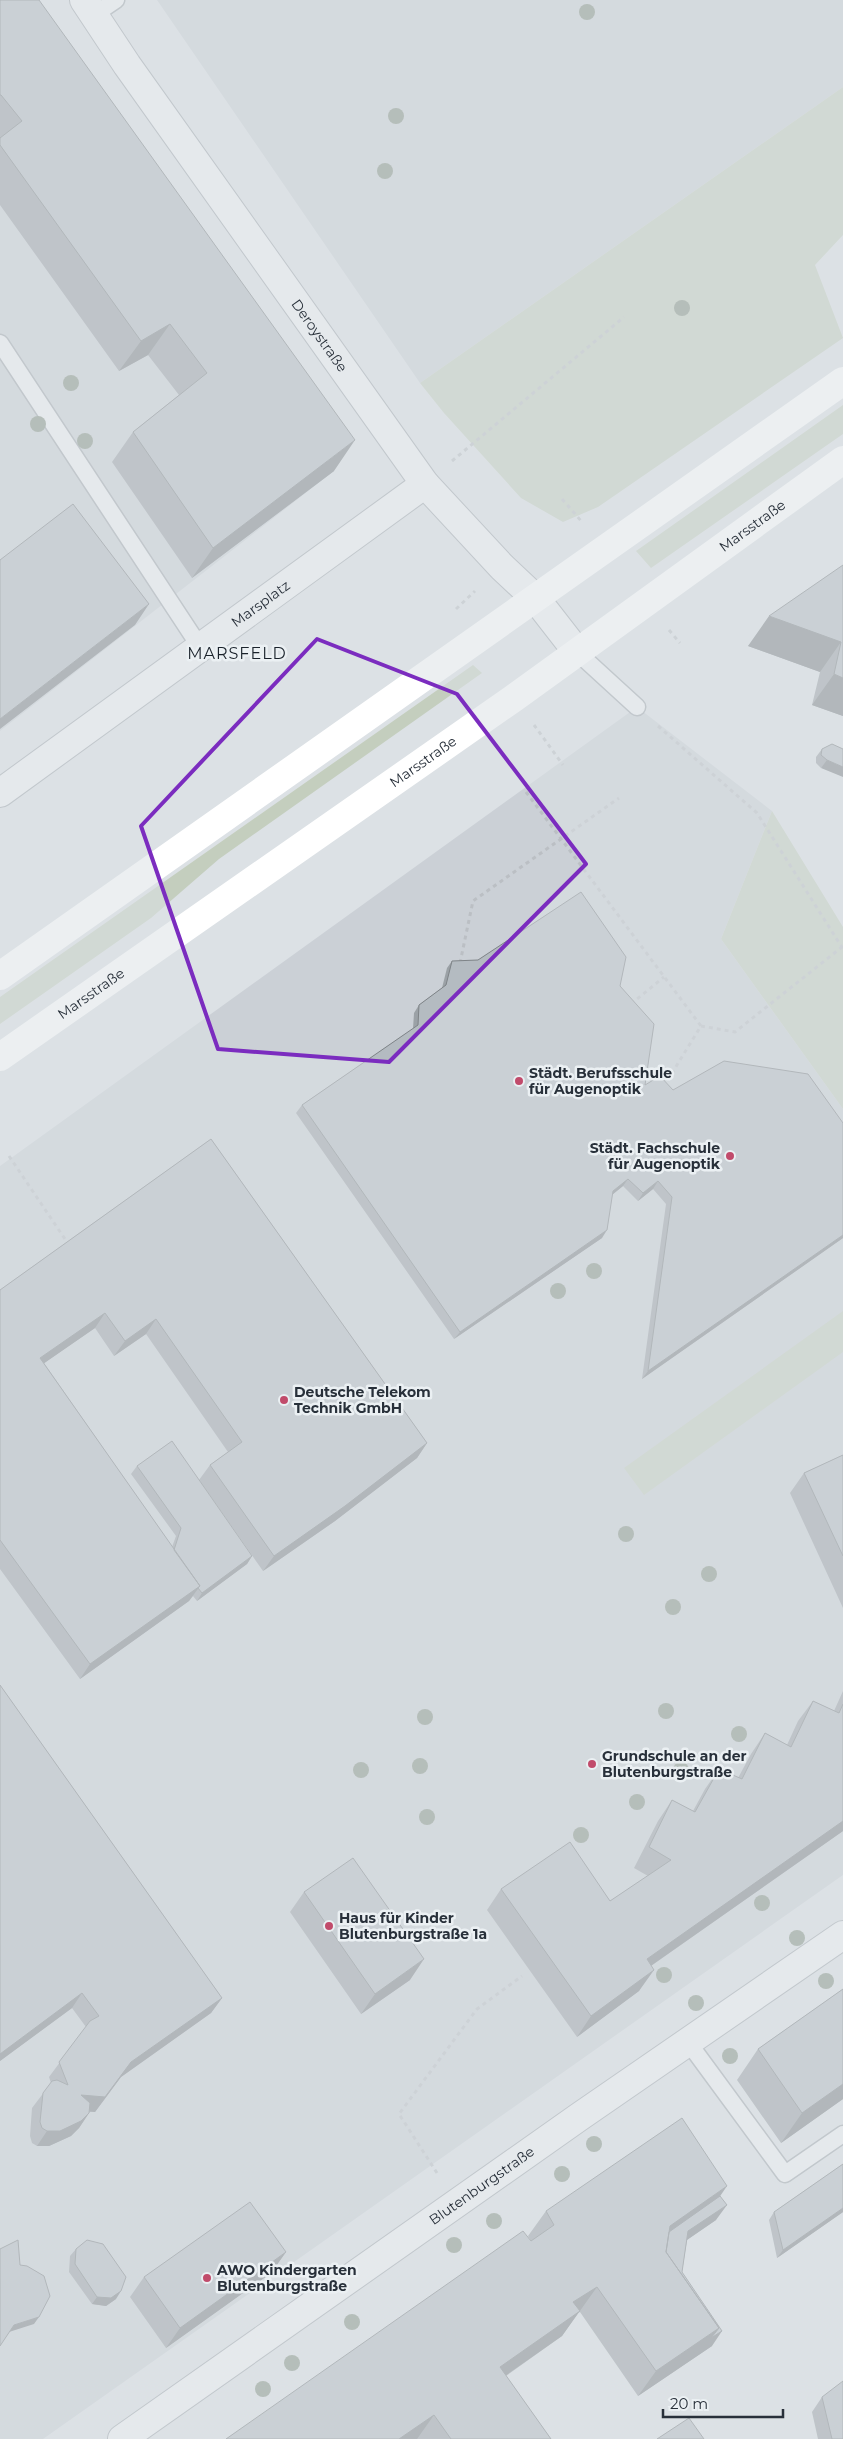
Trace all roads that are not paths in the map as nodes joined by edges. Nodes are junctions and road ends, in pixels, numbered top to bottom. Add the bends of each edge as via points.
1 (98, 5) edge
2 (0, 343) edge
3 (843, 381) edge
4 (843, 460) edge
5 (425, 484) junction
6 (536, 599) junction
7 (200, 647) junction
8 (578, 652) junction
9 (637, 707) road end
10 (0, 793) edge
11 (0, 976) edge
12 (0, 1058) edge
13 (843, 1935) edge
14 (688, 2042) junction
15 (843, 2134) edge
16 (122, 2439) edge

1 - 5 street, Deroystraße via 127,65
2 - 7 lane
3 - 6 main road
4 - 8 main road, Marsstraße
5 - 6 street, Deroystraße
5 - 7 street, Marsplatz
6 - 8 street, Deroystraße
6 - 11 main road
7 - 10 street, Marsplatz
8 - 9 lane
8 - 12 main road, Marsstraße
13 - 14 street, Blutenburgstraße
14 - 15 lane via 785,2174
14 - 16 street, Blutenburgstraße

